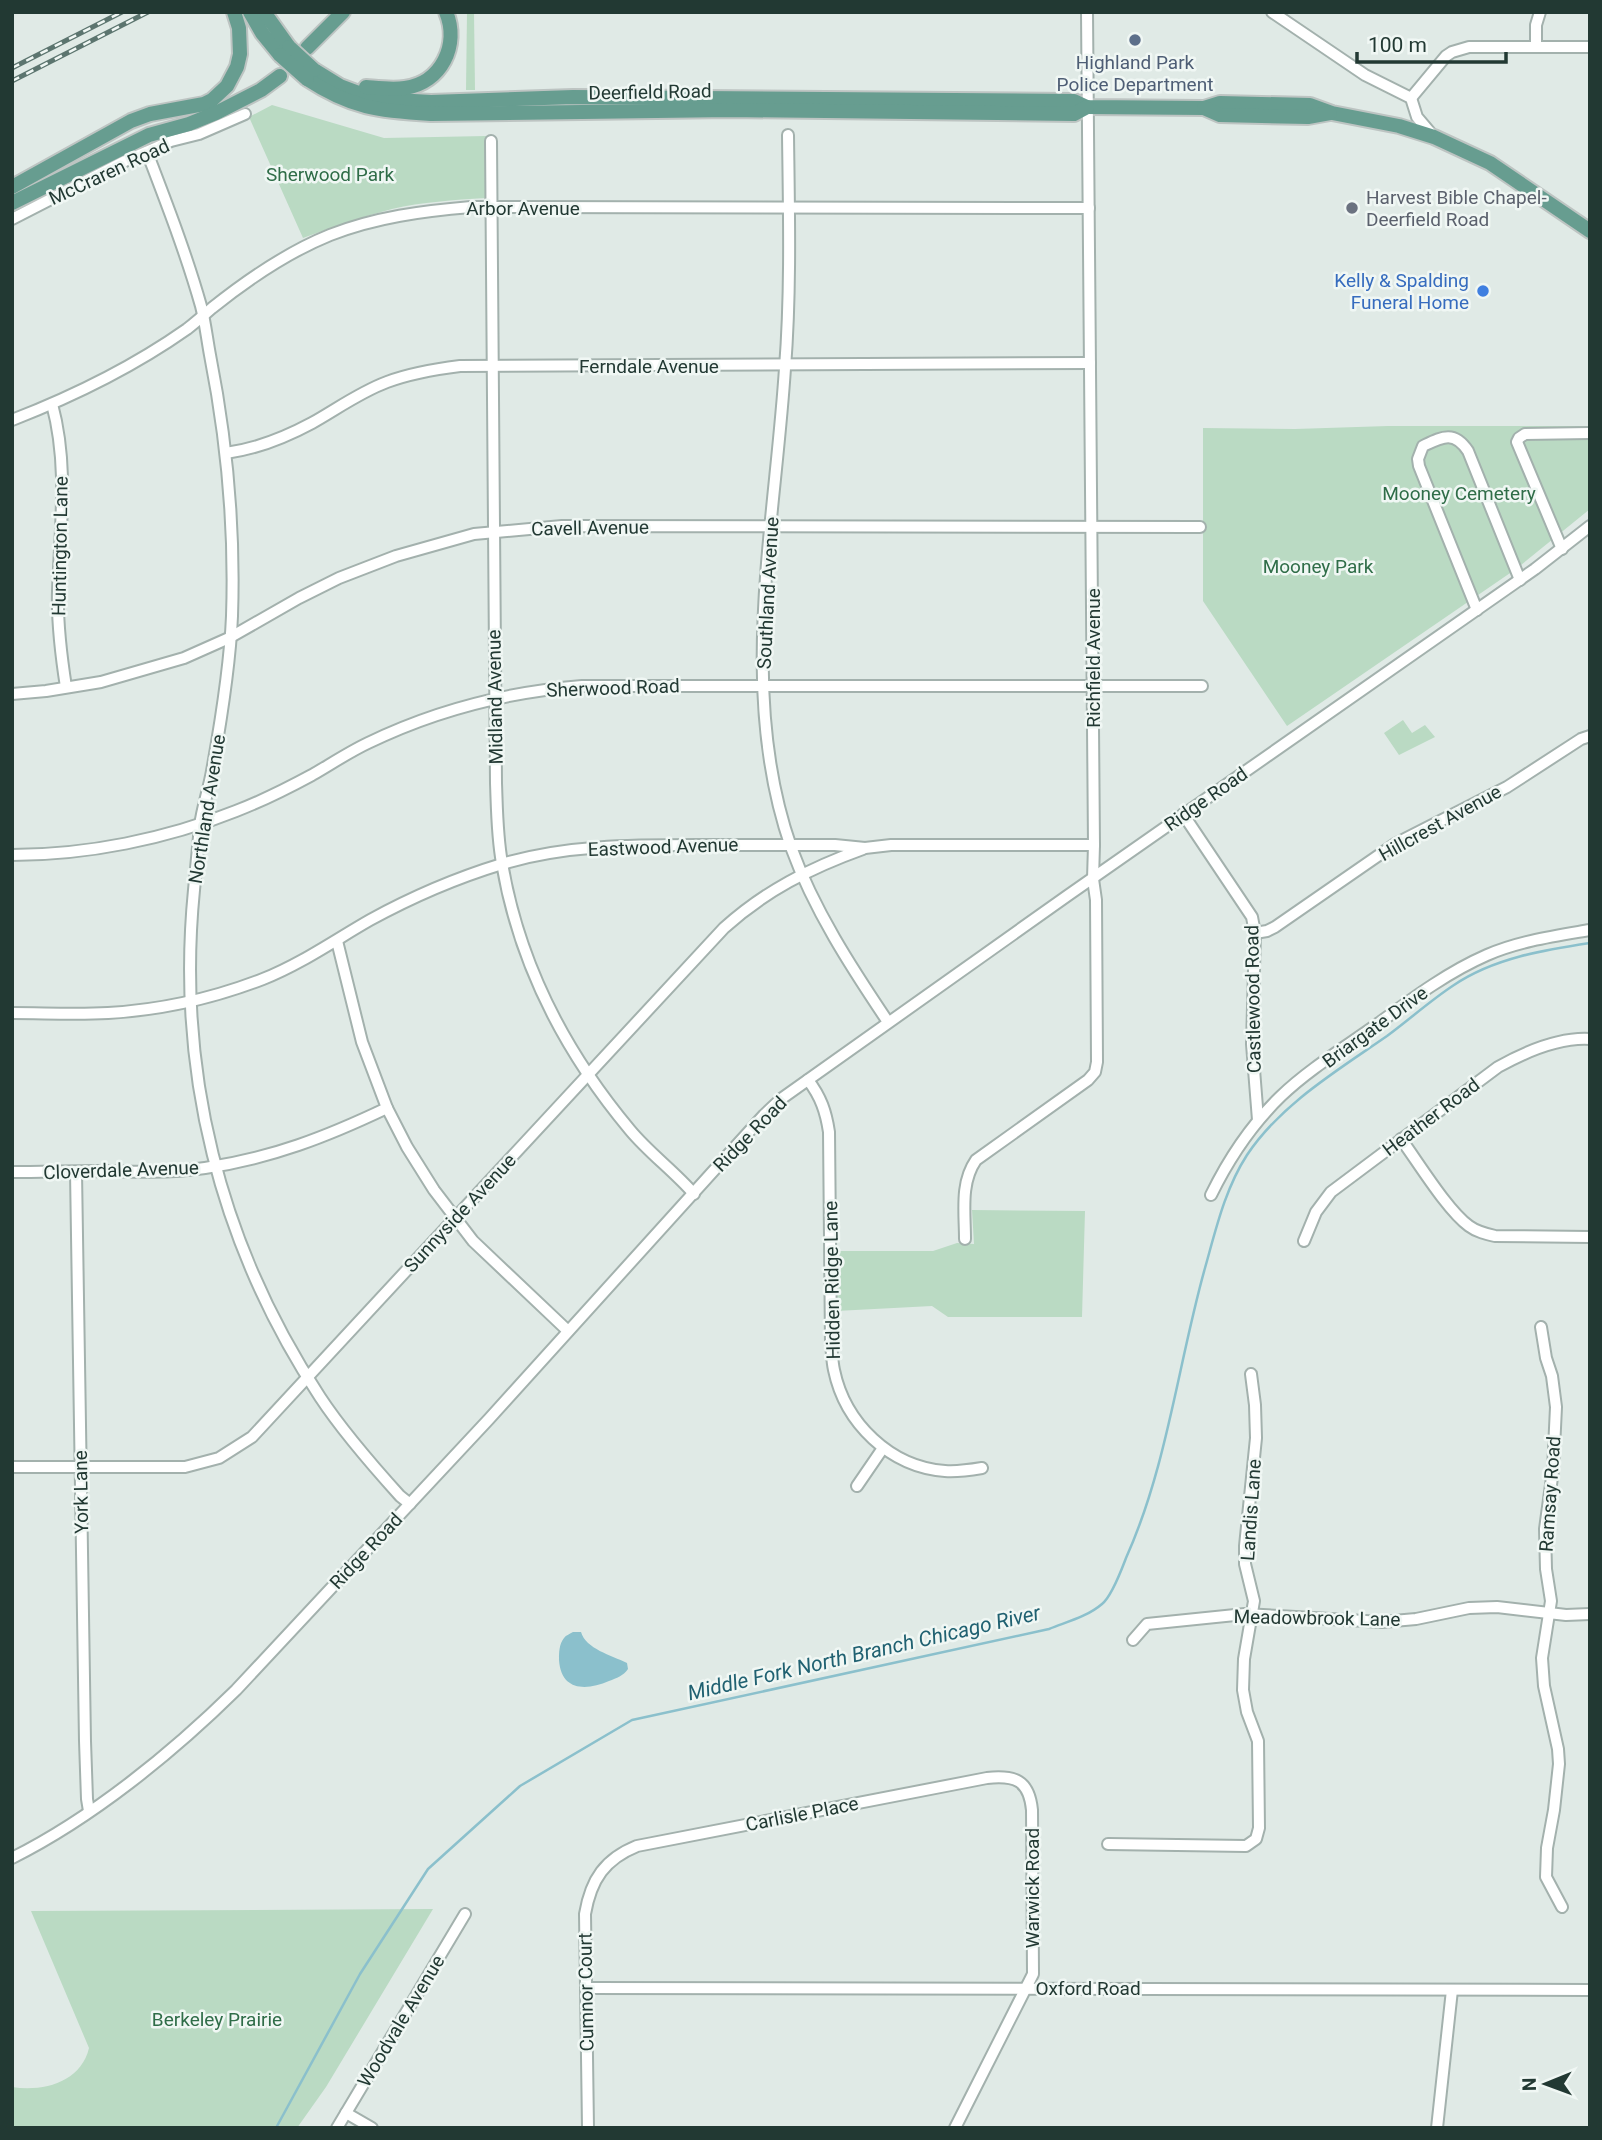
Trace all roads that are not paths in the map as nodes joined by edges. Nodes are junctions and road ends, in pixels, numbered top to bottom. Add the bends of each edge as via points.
1 (234, 12) edge
2 (250, 12) edge
3 (264, 12) edge
4 (343, 12) edge
5 (446, 12) edge
6 (1087, 12) edge
7 (1272, 12) edge
8 (1539, 12) edge
9 (1536, 47) junction
10 (1590, 47) edge
11 (307, 48) dead end
12 (285, 51) junction
13 (310, 75) junction
14 (280, 76) dead end
15 (340, 86) junction
16 (1411, 98) junction
17 (1087, 107) junction
18 (245, 114) dead end
19 (788, 135) dead end
20 (1434, 137) junction
21 (491, 141) dead end
22 (147, 152) junction
23 (12, 187) edge
24 (12, 203) edge
25 (491, 207) junction
26 (789, 208) junction
27 (1089, 208) junction
28 (12, 219) edge
29 (1587, 225) edge
30 (202, 317) junction
31 (1090, 363) junction
32 (493, 366) junction
33 (786, 366) junction
34 (52, 404) junction
35 (12, 420) edge
36 (1590, 433) edge
37 (226, 453) junction
38 (771, 527) junction
39 (1093, 527) junction
40 (1199, 527) dead end
41 (493, 532) junction
42 (1587, 534) edge
43 (1562, 549) junction
44 (1520, 580) junction
45 (1477, 610) junction
46 (229, 638) junction
47 (763, 685) junction
48 (1093, 686) junction
49 (1202, 686) dead end
50 (66, 687) junction
51 (12, 694) edge
52 (495, 698) junction
53 (1590, 736) edge
54 (1183, 814) junction
55 (201, 824) junction
56 (790, 845) junction
57 (1094, 845) junction
58 (865, 848) junction
59 (12, 855) edge
60 (502, 864) junction
61 (802, 875) junction
62 (1093, 879) junction
63 (1590, 930) edge
64 (1255, 933) junction
65 (337, 941) junction
66 (191, 1000) junction
67 (12, 1013) edge
68 (888, 1023) junction
69 (1590, 1040) edge
70 (587, 1075) junction
71 (808, 1080) junction
72 (387, 1108) junction
73 (1258, 1120) junction
74 (1401, 1139) junction
75 (215, 1166) junction
76 (12, 1172) edge
77 (76, 1172) junction
78 (694, 1194) junction
79 (1211, 1195) dead end
80 (454, 1218) junction
81 (1590, 1237) edge
82 (965, 1240) dead end
83 (1304, 1241) dead end
84 (1541, 1327) dead end
85 (568, 1331) junction
86 (1251, 1374) dead end
87 (309, 1378) junction
88 (883, 1448) junction
89 (12, 1467) edge
90 (81, 1467) junction
91 (982, 1468) dead end
92 (857, 1486) dead end
93 (410, 1504) junction
94 (1253, 1614) junction
95 (1549, 1614) junction
96 (1590, 1614) edge
97 (1133, 1640) dead end
98 (1000, 1777) joint
99 (89, 1811) junction
100 (1108, 1844) dead end
101 (12, 1858) edge
102 (609, 1862) joint
103 (1562, 1907) dead end
104 (465, 1914) dead end
105 (586, 1988) junction
106 (1026, 1988) junction
107 (1452, 1990) junction
108 (1590, 1990) edge
109 (346, 2113) junction
110 (337, 2128) edge
111 (372, 2128) edge
112 (588, 2128) edge
113 (955, 2128) edge
114 (1437, 2128) edge

1 - 23 main road via 240,36 237,67 227,86 212,100 131,121
2 - 12 main road, Deerfield Road via 262,33
3 - 12 main road, Deerfield Road
4 - 11 main road
5 - 15 main road via 451,40 448,54 433,76 406,88
6 - 17 street, Richfield Avenue
7 - 16 street via 1365,75
8 - 9 street
9 - 10 street
9 - 16 street via 1469,47 1452,52
12 - 13 main road, Deerfield Road, bridge
13 - 15 main road, Deerfield Road
13 - 17 main road, Deerfield Road via 352,103 431,114 730,110 1074,114
14 - 24 main road via 216,113 149,135
15 - 17 main road, Deerfield Road via 372,96 431,103 711,97 1074,101
16 - 20 street via 1417,117
17 - 20 main road, Deerfield Road via 1310,105
17 - 27 street, Richfield Avenue
18 - 22 street, McCraren Road
19 - 26 street, Southland Avenue
20 - 29 main road, Deerfield Road via 1490,163
21 - 25 street, Midland Avenue
22 - 28 street, McCraren Road
22 - 30 street, Northland Avenue via 174,221
25 - 26 street, Arbor Avenue
25 - 30 street, Arbor Avenue via 391,216 329,236 277,262
25 - 32 street, Midland Avenue
26 - 27 street, Arbor Avenue
26 - 33 street, Southland Avenue
27 - 31 street, Richfield Avenue
30 - 34 street, Arbor Avenue via 111,376
30 - 37 street, Northland Avenue
31 - 33 street, Ferndale Avenue
31 - 39 street, Richfield Avenue
32 - 33 street, Ferndale Avenue
32 - 37 street, Ferndale Avenue via 436,369 387,382 292,433
32 - 41 street, Midland Avenue
33 - 38 street, Southland Avenue
34 - 35 street, Arbor Avenue
34 - 50 street, Huntington Lane via 62,464 58,617
36 - 43 street via 1525,434 1517,442
37 - 46 street, Northland Avenue via 232,533
38 - 39 street, Cavell Avenue
38 - 41 street, Cavell Avenue via 562,526
38 - 47 street, Southland Avenue
39 - 40 street, Cavell Avenue
39 - 48 street, Richfield Avenue
41 - 46 street, Cavell Avenue via 370,565
41 - 52 street, Midland Avenue
42 - 43 street, Ridge Road
43 - 44 street, Ridge Road
44 - 45 street, Ridge Road
44 - 45 street via 1463,443 1450,436 1423,446 1419,466
45 - 54 street, Ridge Road
46 - 50 street, Cavell Avenue via 128,676
46 - 55 street, Northland Avenue via 217,742
47 - 48 street, Sherwood Road
47 - 52 street, Sherwood Road via 582,686
47 - 56 street, Southland Avenue via 772,769
48 - 49 street, Sherwood Road
48 - 57 street, Richfield Avenue
50 - 51 street, Cavell Avenue
52 - 55 street, Sherwood Road via 401,728 281,791
52 - 60 street, Midland Avenue
53 - 64 street, Hillcrest Avenue via 1507,787 1395,844 1275,927
54 - 62 street, Ridge Road
54 - 64 street, Castlewood Road via 1247,906
55 - 59 street, Sherwood Road via 111,846
55 - 66 street, Northland Avenue via 193,893
56 - 58 street, Eastwood Avenue
56 - 60 street, Eastwood Avenue via 627,845 569,850
56 - 61 street, Southland Avenue
57 - 58 street, Eastwood Avenue
57 - 62 street, Richfield Avenue
58 - 61 street, Sunnyside Avenue
60 - 65 street, Eastwood Avenue via 426,892
60 - 70 street, Midland Avenue via 535,976
61 - 68 street, Southland Avenue via 837,944
61 - 70 street, Sunnyside Avenue via 766,895 724,928
62 - 68 street, Ridge Road
62 - 82 street, Richfield Avenue via 1094,1072 976,1160 965,1183
63 - 73 street, Briargate Drive via 1512,946 1457,970 1298,1082
64 - 73 street, Castlewood Road via 1252,1044
65 - 66 street, Eastwood Avenue via 263,979
65 - 72 street via 362,1042
66 - 67 street, Eastwood Avenue via 106,1013
66 - 75 street, Northland Avenue via 196,1070
68 - 71 street, Ridge Road
69 - 74 street, Heather Road via 1546,1045 1516,1056
70 - 78 street, Midland Avenue via 632,1133
70 - 80 street, Sunnyside Avenue
71 - 78 street, Ridge Road via 764,1115
71 - 88 street, Hidden Ridge Lane via 826,1110 829,1132 833,1368 855,1418
72 - 75 street, Cloverdale Avenue via 313,1141
72 - 80 street
73 - 79 street, Briargate Drive
74 - 81 street via 1468,1226 1495,1236
74 - 83 street, Heather Road via 1331,1192
75 - 77 street, Cloverdale Avenue
75 - 87 street, Northland Avenue via 259,1289
76 - 77 street, Cloverdale Avenue
77 - 90 street, York Lane
78 - 85 street, Ridge Road
80 - 85 street
80 - 87 street, Sunnyside Avenue
84 - 95 street, Ramsay Road via 1556,1407 1545,1539
85 - 93 street, Ridge Road
86 - 94 street, Landis Lane via 1255,1459 1245,1546
87 - 90 street, Sunnyside Avenue via 253,1437 219,1458 185,1467
87 - 93 street, Northland Avenue via 349,1437
88 - 91 street, Hidden Ridge Lane via 930,1470
88 - 92 street
89 - 90 street, Sunnyside Avenue
90 - 99 street, York Lane
93 - 99 street, Ridge Road via 206,1720
94 - 95 street, Meadowbrook Lane via 1382,1622 1469,1608
94 - 97 street, Meadowbrook Lane via 1147,1624
94 - 100 street, Landis Lane via 1243,1690 1258,1741 1260,1819 1256,1839 1247,1846
95 - 96 street, Meadowbrook Lane
95 - 103 street, Ramsay Road via 1542,1671 1559,1765 1546,1877
98 - 102 street, Carlisle Place via 637,1846
98 - 106 street, Warwick Road via 1020,1782 1031,1798 1033,1974
99 - 101 street, Ridge Road
102 - 105 street, Cumnor Court via 587,1901
104 - 109 street, Woodvale Avenue
105 - 106 street, Oxford Road
105 - 112 street, Cumnor Court
106 - 107 street, Oxford Road
106 - 113 street, Warwick Road
107 - 108 street, Oxford Road
107 - 114 street
109 - 110 street, Woodvale Avenue
109 - 111 street

